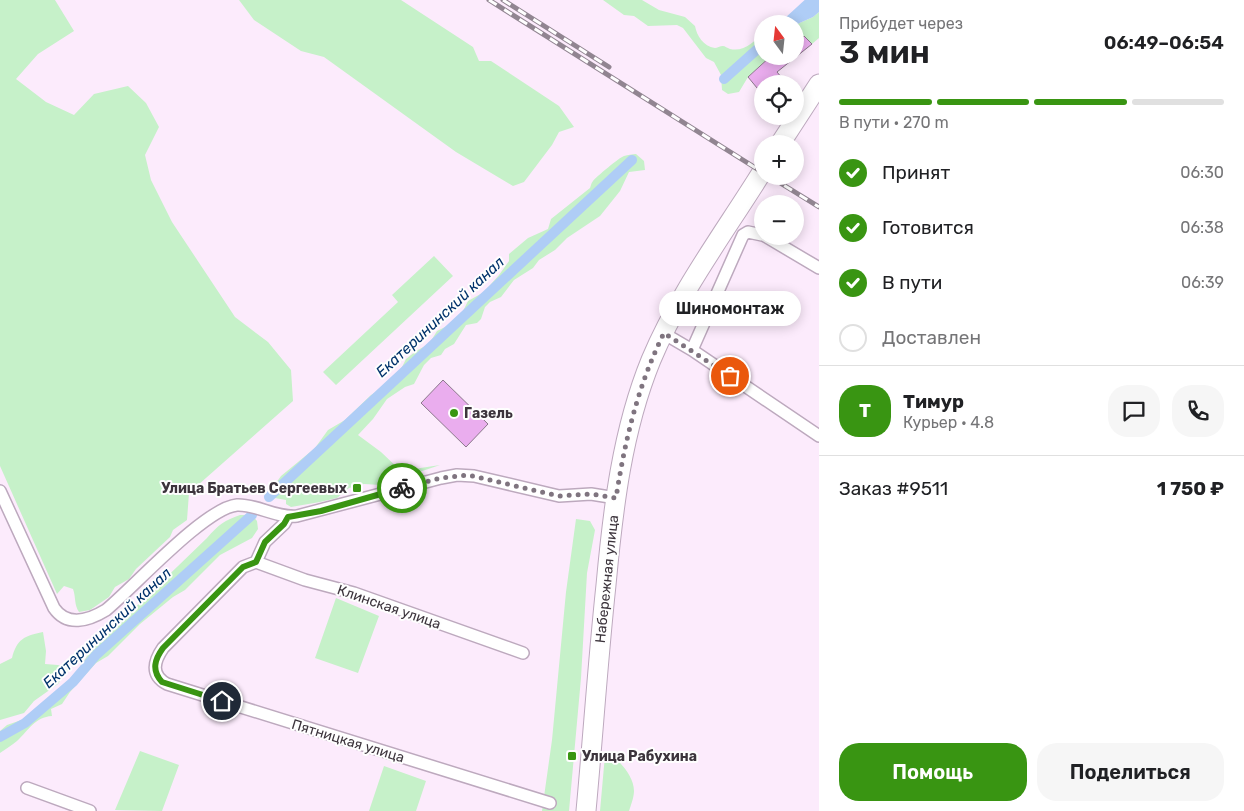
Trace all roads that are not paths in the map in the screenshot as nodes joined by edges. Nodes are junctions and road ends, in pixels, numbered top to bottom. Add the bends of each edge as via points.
1 (819, 84) edge
2 (786, 135) edge
3 (754, 185) edge
4 (754, 234) edge
5 (779, 245) edge
6 (819, 268) edge
7 (664, 333) junction
8 (692, 350) junction
9 (819, 436) edge
10 (0, 491) edge
11 (616, 498) junction
12 (288, 517) junction
13 (256, 562) junction
14 (523, 653) dead end
15 (27, 788) dead end
16 (550, 803) dead end
17 (90, 811) edge
18 (586, 811) edge

1 - 2 main road
3 - 7 main road, Набережная улица
4 - 8 street via 748,232 743,236
5 - 6 street
7 - 8 street
7 - 11 main road, Набережная улица via 646,372 631,418
8 - 9 street
10 - 12 street via 54,608 69,620 95,617 119,600 202,522 225,508 236,505 251,507
11 - 12 street via 591,494 559,496 457,475
11 - 18 main road, Набережная улица
12 - 13 street via 265,542
13 - 14 street, Клинская улица
13 - 16 street, Пятницкая улица via 243,567 163,648 154,668 159,678 167,684
15 - 17 street

